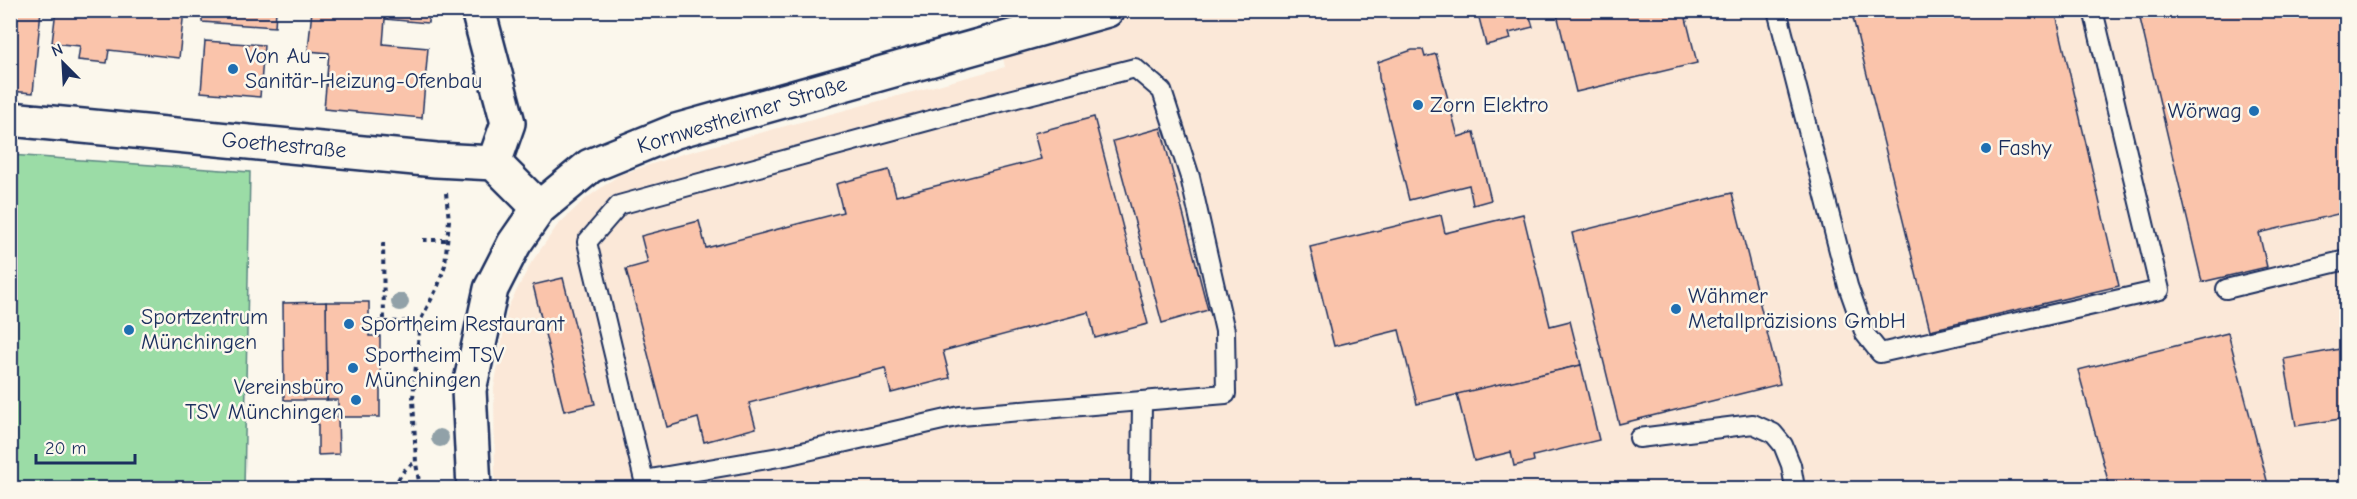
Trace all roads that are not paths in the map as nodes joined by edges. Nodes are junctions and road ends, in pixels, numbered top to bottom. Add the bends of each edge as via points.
1 (477, 10) edge
2 (1107, 10) edge
3 (1777, 10) edge
4 (2093, 10) edge
5 (10, 119) edge
6 (494, 163) junction
7 (539, 208) junction
8 (2346, 260) edge
9 (2226, 289) dead end
10 (1142, 401) junction
11 (1639, 438) dead end
12 (645, 484) edge
13 (474, 489) edge
14 (1141, 489) edge
15 (1796, 489) edge

1 - 6 street via 508,123
2 - 7 street, Kornwestheimer Straße via 676,131 590,166
3 - 4 lane via 1848,286 1864,334 1880,353 2160,290
5 - 6 street, Goethestraße
6 - 7 street
7 - 13 street, Kornwestheimer Straße via 514,244 491,290 469,390
8 - 9 lane
10 - 12 lane via 960,417
10 - 12 lane via 1226,394 1225,331 1190,177 1162,91 1135,68 619,205 587,242
10 - 14 lane
11 - 15 lane via 1753,424 1773,433 1783,445

